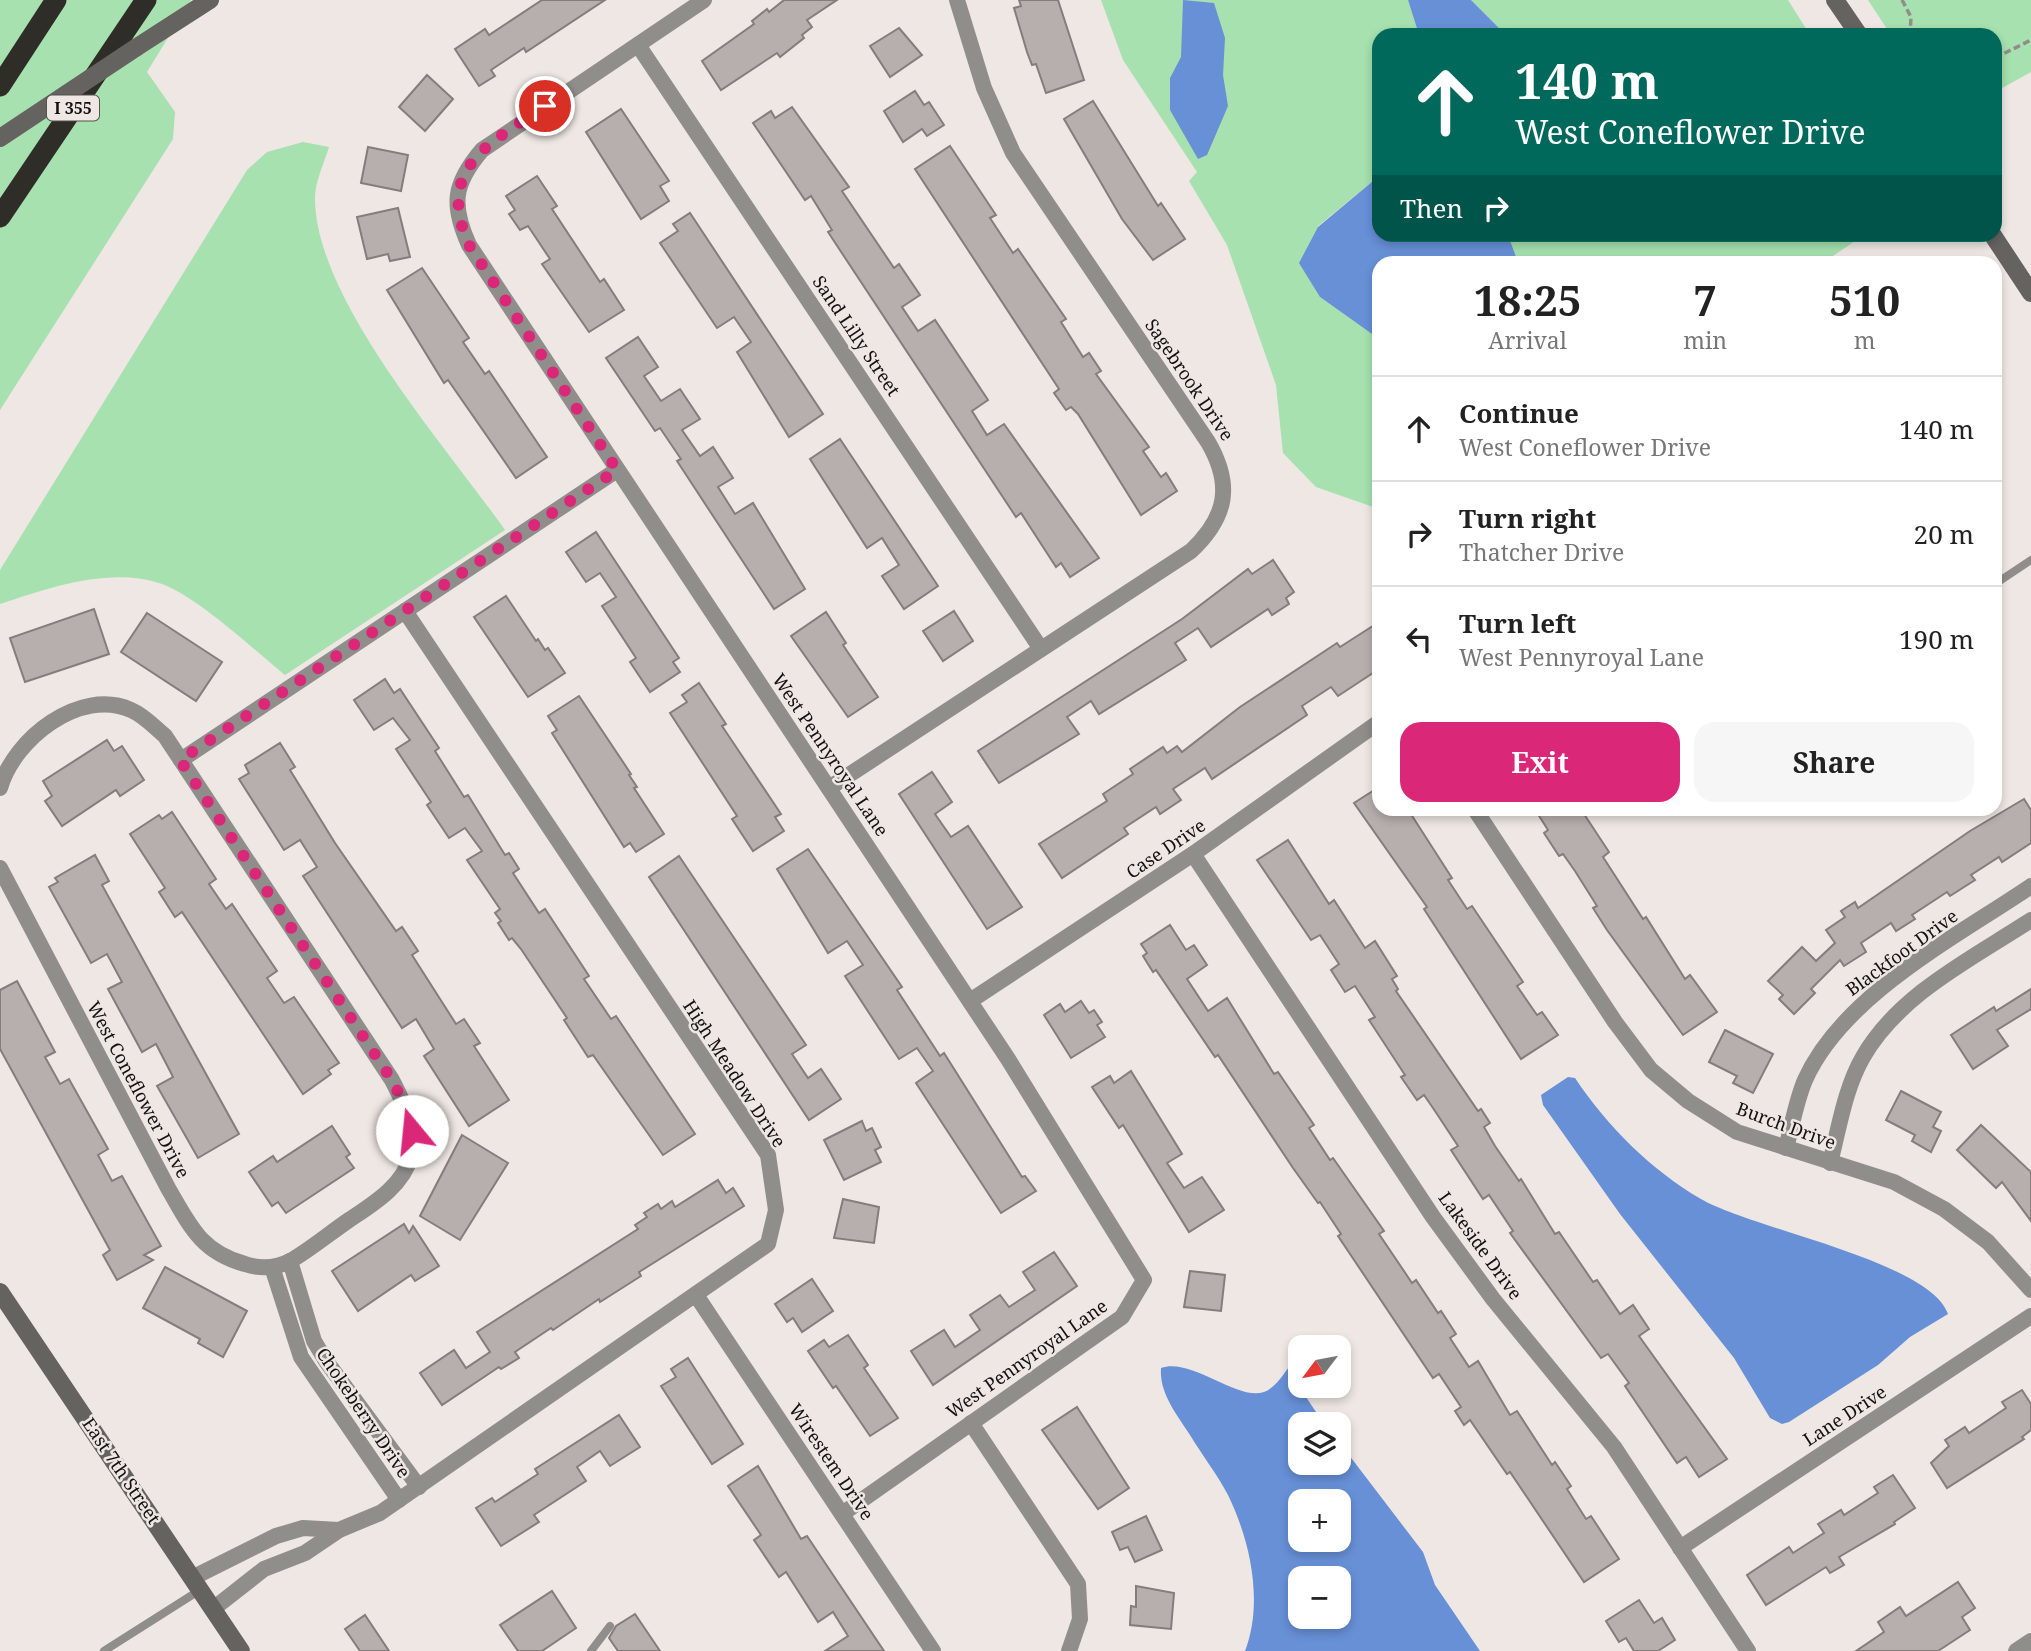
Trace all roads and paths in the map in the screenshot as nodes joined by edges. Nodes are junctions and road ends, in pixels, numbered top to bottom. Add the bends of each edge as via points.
1 (56, 0) edge
2 (146, 0) edge
3 (210, 0) edge
4 (704, 0) edge
5 (957, 0) edge
6 (1835, 0) edge
7 (1902, 0) edge
8 (1853, 28) edge
9 (1910, 28) edge
10 (2031, 40) edge
11 (638, 45) junction
12 (2002, 54) edge
13 (0, 86) edge
14 (0, 138) edge
15 (0, 217) edge
16 (1997, 242) edge
17 (2031, 293) edge
18 (617, 470) junction
19 (2031, 560) edge
20 (2002, 579) edge
21 (405, 611) junction
22 (1041, 649) junction
23 (1372, 727) edge
24 (180, 760) junction
25 (0, 788) edge
26 (829, 788) junction
27 (1479, 816) edge
28 (1193, 854) junction
29 (0, 868) edge
30 (2031, 886) edge
31 (2031, 920) edge
32 (970, 1001) junction
33 (1786, 1148) junction
34 (1830, 1163) junction
35 (290, 1261) junction
36 (272, 1267) junction
37 (2031, 1290) edge
38 (0, 1292) edge
39 (696, 1295) junction
40 (2031, 1316) edge
41 (971, 1423) junction
42 (419, 1487) junction
43 (399, 1500) junction
44 (842, 1514) junction
45 (339, 1530) junction
46 (1680, 1548) junction
47 (196, 1584) junction
48 (213, 1609) junction
49 (610, 1626) dead end
50 (2031, 1641) edge
51 (104, 1651) edge
52 (241, 1651) edge
53 (591, 1651) edge
54 (933, 1651) edge
55 (1069, 1651) edge
56 (1748, 1651) edge
57 (2016, 1651) edge

1 - 13 highway
2 - 15 highway, I 355
3 - 14 street, bridge
4 - 11 street, West Pennyroyal Lane
5 - 22 street, Sagebrook Drive via 984,88 1013,153 1208,442 1220,462 1224,483 1217,521 1191,551
6 - 8 street
7 - 9 path via 1911,17
10 - 12 path
11 - 18 street, West Pennyroyal Lane via 482,150 456,199 458,221 469,245
11 - 22 street, Sand Lilly Street
16 - 17 street
18 - 21 street
18 - 26 street, West Pennyroyal Lane
19 - 20 lane
21 - 24 street
21 - 39 street, High Meadow Drive via 768,1155 776,1210 768,1244
22 - 26 street, Sagebrook Drive
23 - 28 street, Case Drive
24 - 25 street via 165,736 138,713 111,705 88,706 48,725 27,743
24 - 35 street, West Coneflower Drive via 392,1080 412,1131 411,1154 391,1189
26 - 32 street, West Pennyroyal Lane
27 - 33 street, Burch Drive via 1651,1070 1688,1101 1737,1132
28 - 32 street, Case Drive
28 - 46 street, Lakeside Drive via 1433,1217 1614,1447
29 - 36 street, West Coneflower Drive via 187,1222 213,1252 254,1267
30 - 33 street, Blackfoot Drive via 1865,1000 1830,1038 1805,1081
31 - 34 street via 1915,997 1881,1029 1862,1059 1847,1097
32 - 41 street, West Pennyroyal Lane via 1144,1280 1122,1317
33 - 34 street, Burch Drive
34 - 37 street, Burch Drive via 1894,1182 1944,1209 1989,1242
35 - 36 street, West Coneflower Drive
35 - 42 street, Chokeberry Drive via 314,1340
36 - 43 street, Chokeberry Drive via 300,1357
38 - 47 street, East 7th Street
39 - 42 street, High Meadow Drive
39 - 44 street, Wirestem Drive
40 - 46 street, Lane Drive
41 - 44 street, West Pennyroyal Lane
41 - 55 street via 1078,1584 1080,1619
42 - 43 street, High Meadow Drive
43 - 45 street, High Meadow Drive
44 - 54 street, Wirestem Drive
45 - 47 street, High Meadow Drive via 303,1528 276,1536
45 - 48 street, High Meadow Drive via 304,1553 264,1569
46 - 56 street, Lakeside Drive
47 - 48 street, East 7th Street
47 - 51 lane
48 - 52 street, East 7th Street
49 - 53 lane
50 - 57 street

